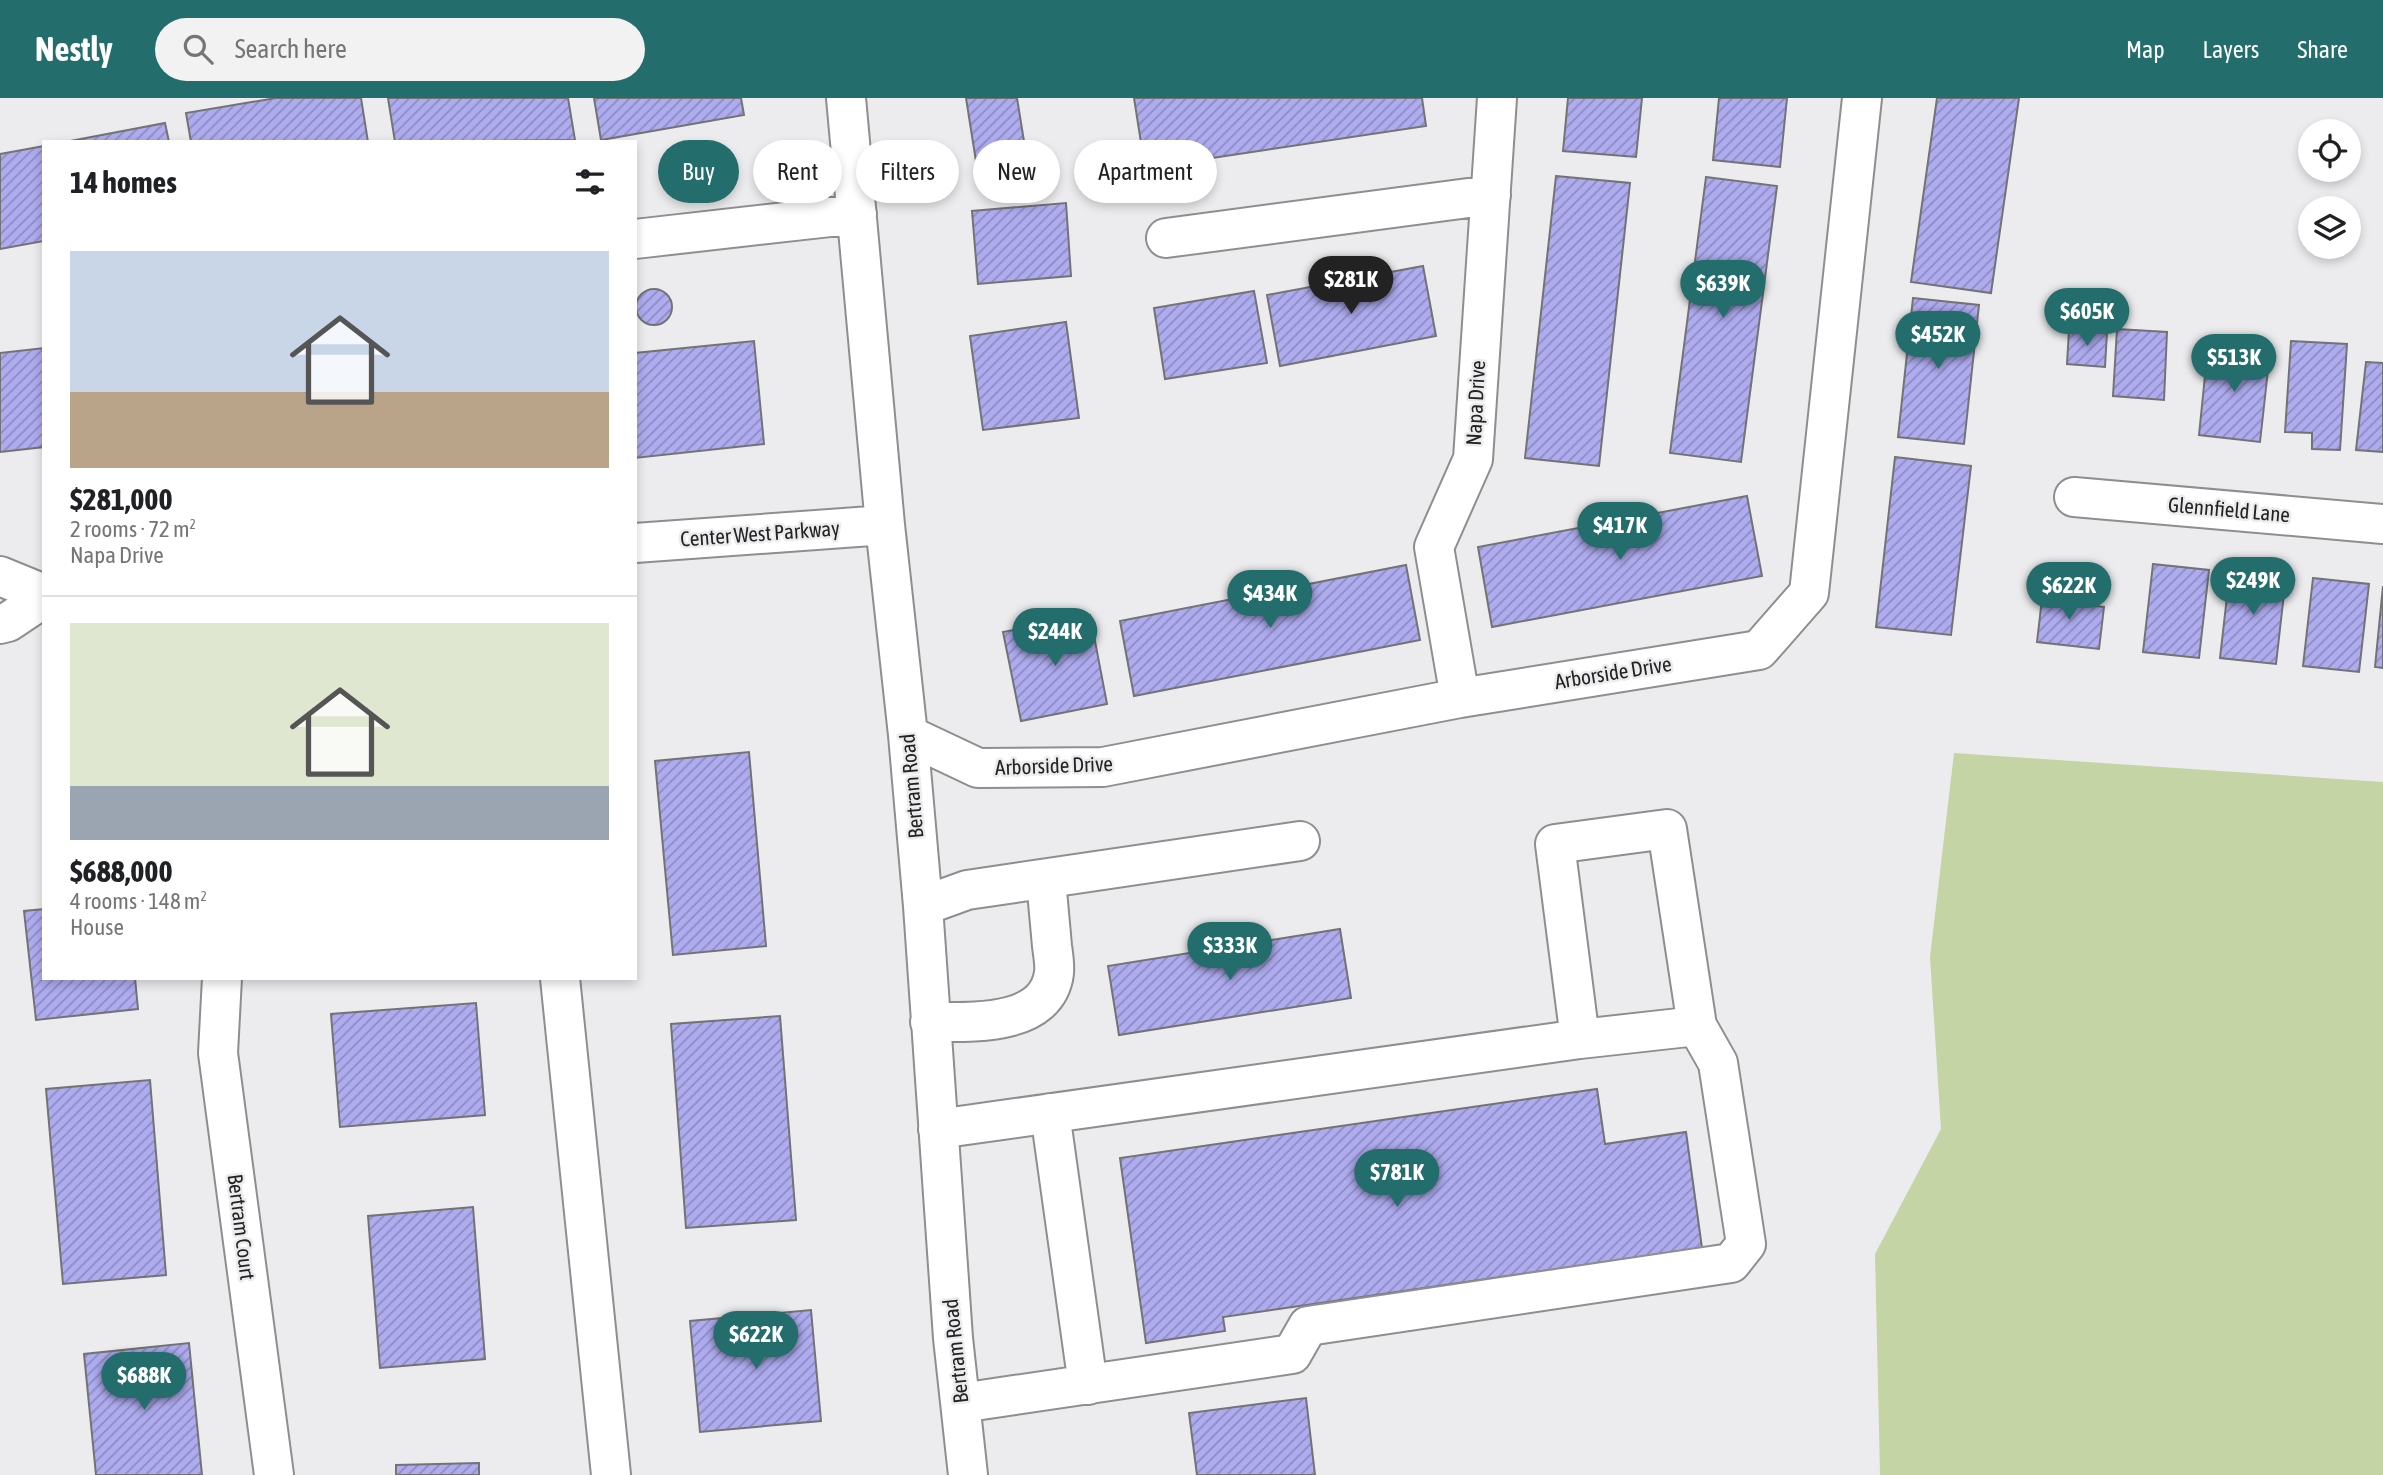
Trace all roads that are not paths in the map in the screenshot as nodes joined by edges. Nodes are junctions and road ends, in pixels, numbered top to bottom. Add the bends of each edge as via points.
1 (846, 98) edge
2 (1497, 98) edge
3 (1862, 98) edge
4 (1491, 195) junction
5 (857, 214) junction
6 (1166, 238) dead end
7 (637, 239) edge
8 (2074, 497) dead end
9 (2383, 524) edge
10 (885, 525) junction
11 (637, 543) edge
12 (0, 576) edge
13 (42, 595) edge
14 (42, 597) edge
15 (0, 624) edge
16 (1460, 698) junction
17 (908, 735) junction
18 (1300, 841) dead end
19 (1046, 880) junction
20 (923, 906) junction
21 (222, 980) edge
22 (560, 980) edge
23 (930, 1022) junction
24 (1697, 1026) junction
25 (1580, 1039) junction
26 (1050, 1113) junction
27 (939, 1129) junction
28 (1088, 1385) junction
29 (961, 1403) junction
30 (274, 1475) edge
31 (611, 1475) edge
32 (968, 1475) edge

1 - 5 street, Bertram Road
2 - 4 street, Napa Drive
3 - 16 street, Arborside Drive via 1809,593 1759,650
4 - 6 street
4 - 16 street, Napa Drive via 1473,459 1434,547
5 - 7 street
5 - 10 street, Bertram Road
8 - 9 street, Glennfield Lane
10 - 11 street, Center West Parkway
10 - 17 street, Bertram Road
12 - 13 street
14 - 15 street
16 - 17 street, Arborside Drive via 1103,767 978,768
17 - 20 street, Bertram Road
18 - 19 street
19 - 20 street via 967,890
19 - 23 street via 1054,972 1041,1003 1003,1018
20 - 23 street, Bertram Road
21 - 30 street, Bertram Court via 218,1053
22 - 31 street
23 - 27 street, Bertram Road
24 - 25 street
24 - 25 street via 1667,829 1555,844
24 - 28 street via 1718,1063 1746,1244 1731,1263 1308,1326 1292,1354
25 - 26 street
26 - 27 street
26 - 28 street
27 - 29 street, Bertram Road
28 - 29 street
29 - 32 street, Bertram Road

